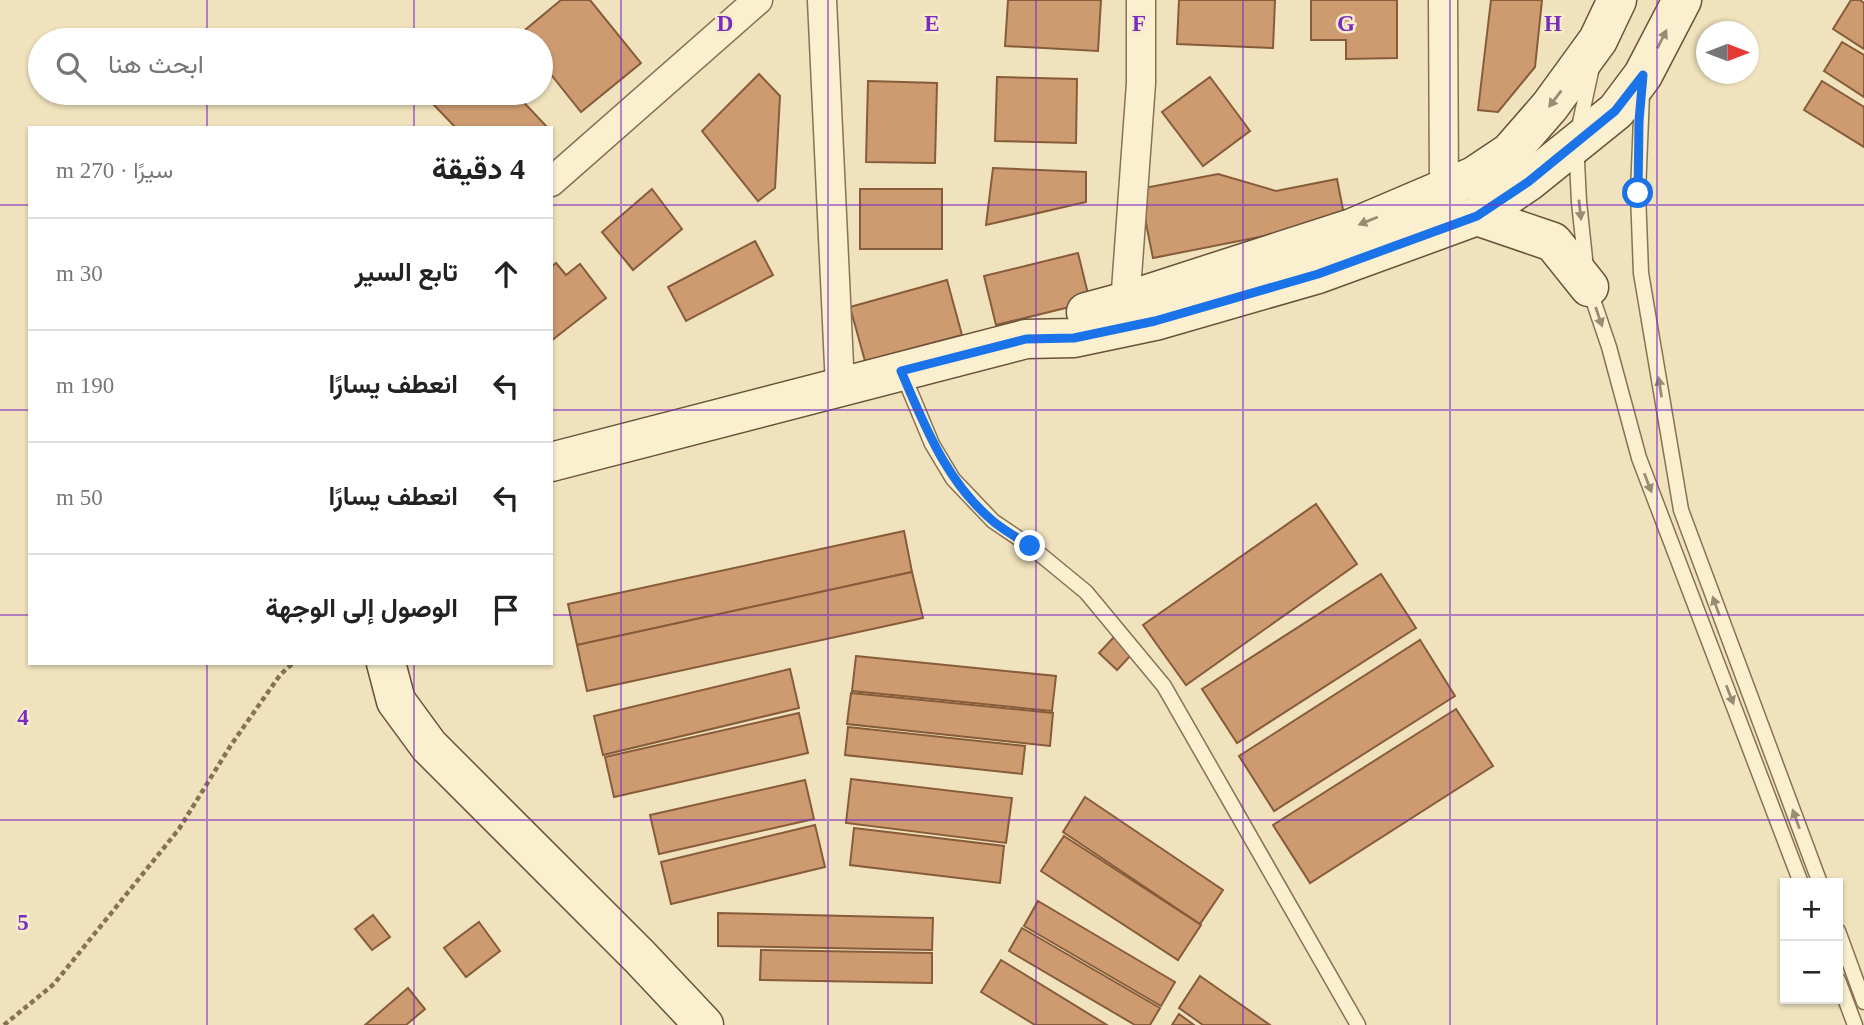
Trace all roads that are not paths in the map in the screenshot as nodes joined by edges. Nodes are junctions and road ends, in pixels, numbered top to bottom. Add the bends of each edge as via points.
1 (758, 0) edge
2 (822, 0) edge
3 (1141, 0) edge
4 (1443, 0) edge
5 (1617, 0) edge
6 (1682, 0) edge
7 (1598, 40) junction
8 (1643, 75) junction
9 (1576, 141) junction
10 (553, 180) edge
11 (1444, 191) junction
12 (1477, 216) junction
13 (1588, 287) junction
14 (1124, 315) junction
15 (901, 371) junction
16 (840, 387) junction
17 (553, 461) edge
18 (387, 665) edge
19 (1799, 878) edge
20 (1818, 878) edge
21 (1841, 941) edge
22 (1843, 993) edge
23 (1864, 1002) edge
24 (704, 1025) edge
25 (1357, 1025) edge
26 (1855, 1025) edge

1 - 10 street
2 - 16 street
3 - 14 street via 1141,83
4 - 11 street
5 - 7 main road
8 -> 6 main road
7 - 9 lane
7 -> 11 main road via 1510,152
8 - 9 main road via 1615,111
20 -> 8 lane via 1681,510 1641,273 1638,193
9 - 12 main road via 1528,182
9 -> 13 lane
11 -> 14 main road
12 - 13 main road via 1553,242
12 - 14 main road via 1318,274
13 -> 19 lane via 1639,458
14 - 15 main road via 1070,316 1026,339
15 - 16 main road
15 - 25 lane via 953,480 993,521 1086,592 1164,686
16 - 17 main road
18 - 24 main road via 396,701 429,746
21 - 23 lane
22 - 26 lane

